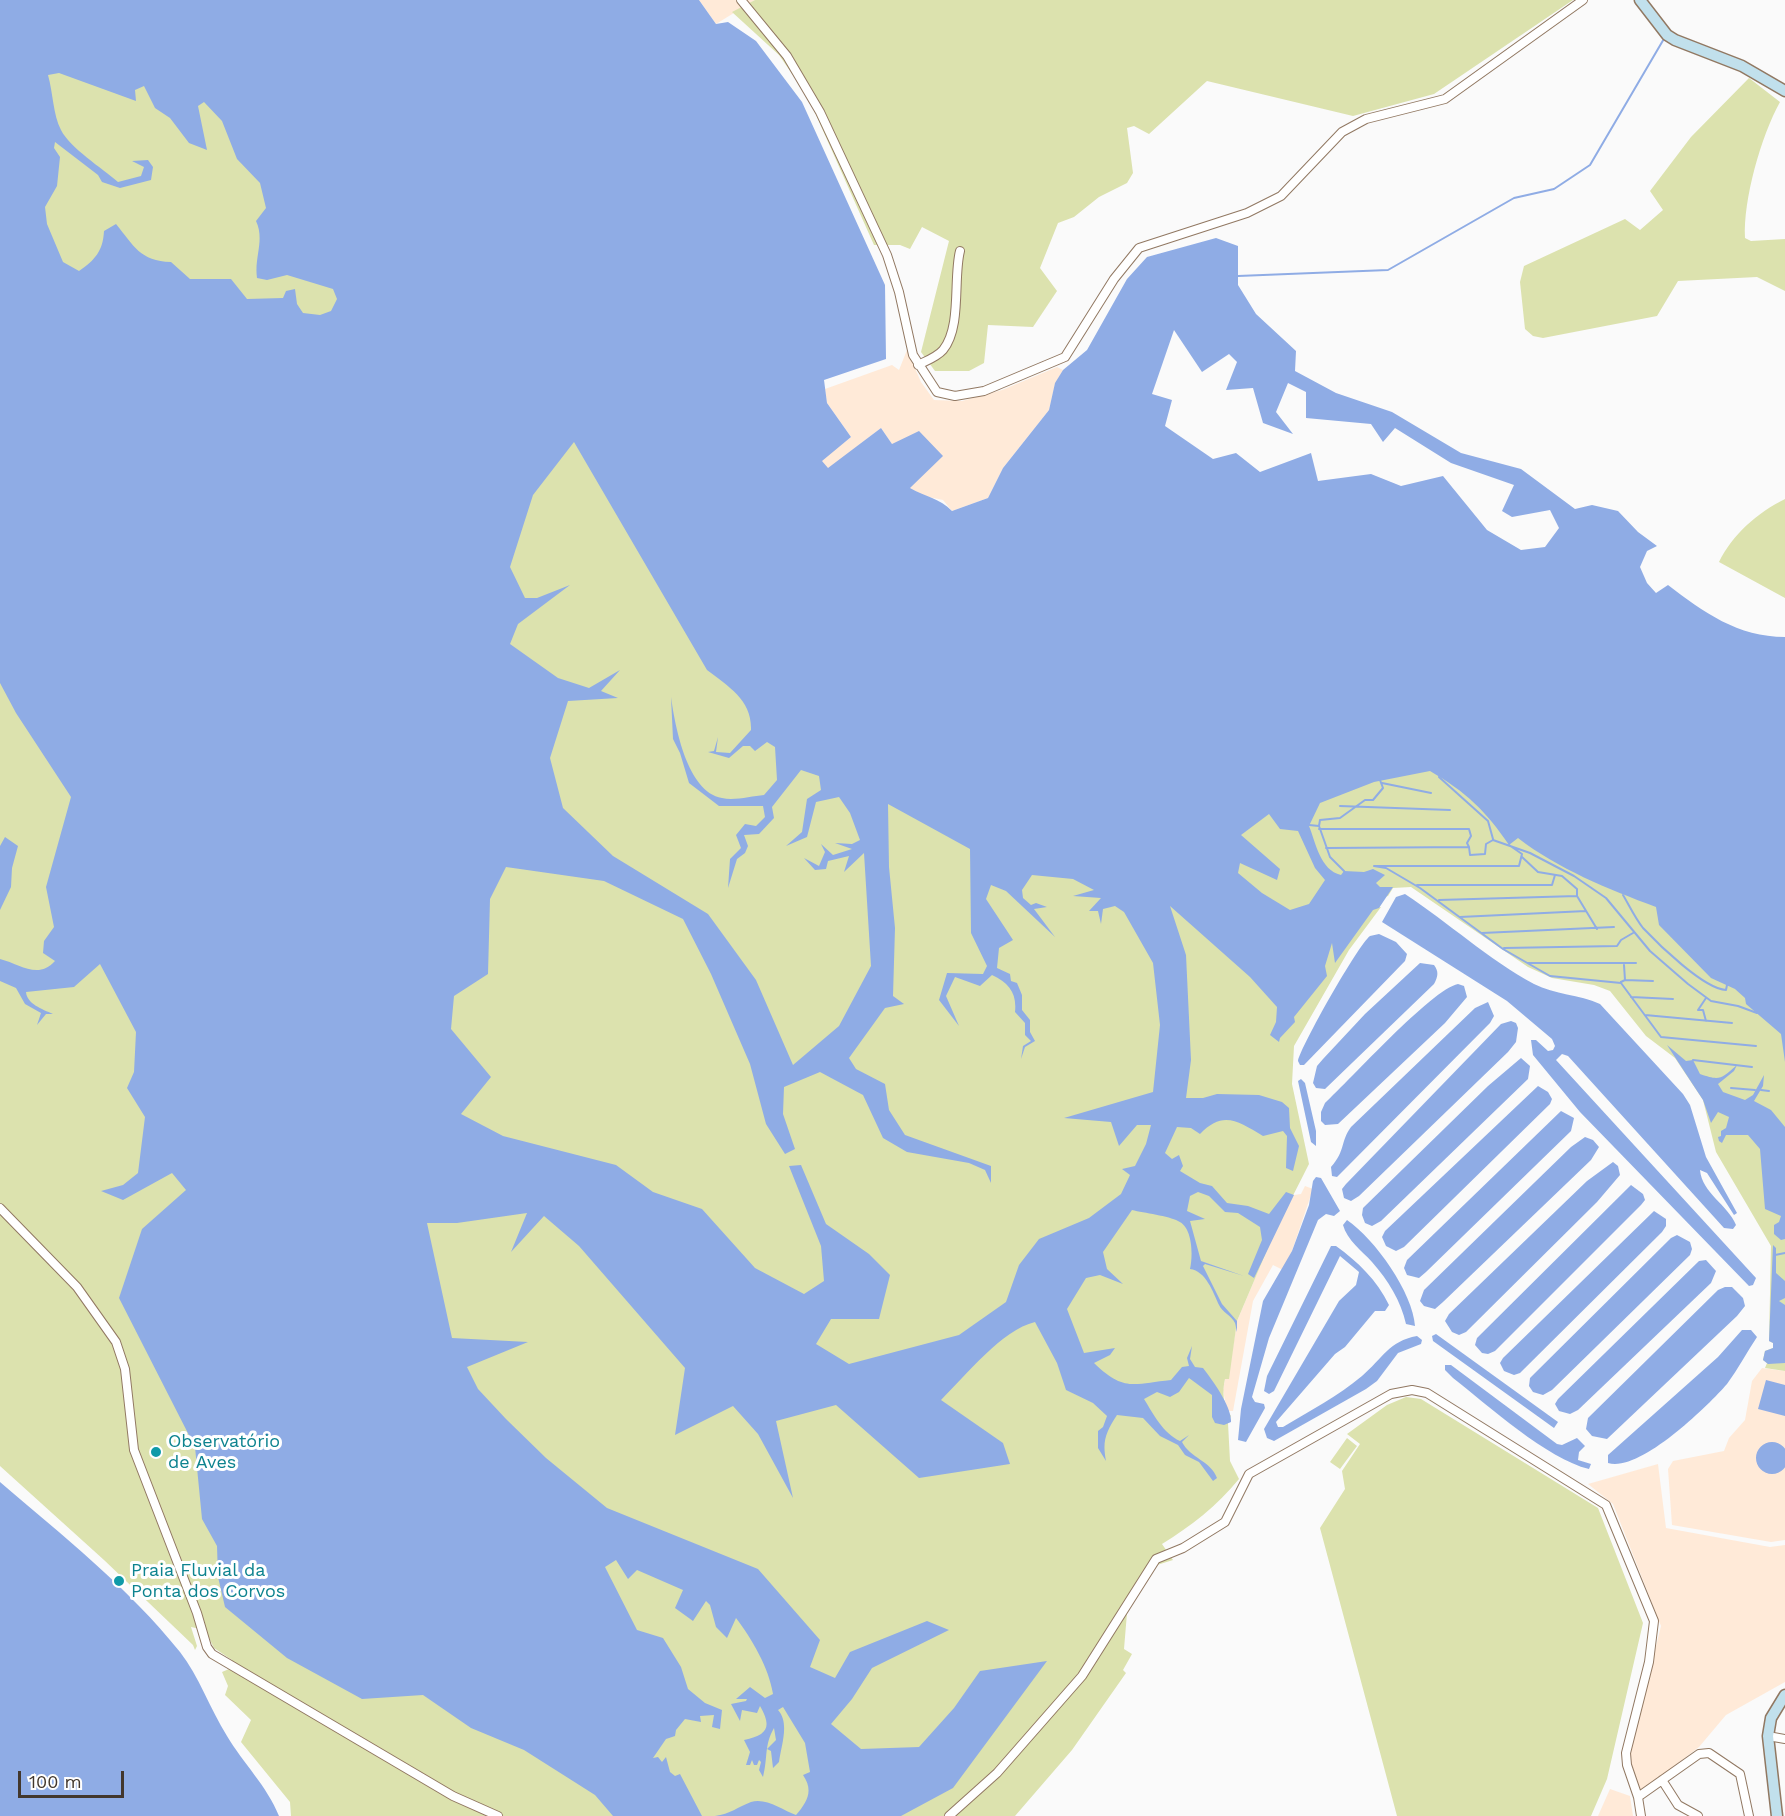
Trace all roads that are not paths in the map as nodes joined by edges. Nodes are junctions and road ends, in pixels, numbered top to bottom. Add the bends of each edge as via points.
1 (741, 0) edge
2 (1582, 0) edge
3 (1640, 0) edge
4 (1785, 91) edge
5 (960, 251) dead end
6 (918, 365) junction
7 (0, 1208) edge
8 (1785, 1695) edge
9 (1768, 1736) junction
10 (1785, 1739) edge
11 (1662, 1780) junction
12 (1638, 1797) junction
13 (498, 1816) edge
14 (950, 1816) edge
15 (1641, 1816) edge
16 (1698, 1816) edge
17 (1749, 1816) edge
18 (1777, 1816) edge

1 - 6 street via 787,56 820,112 886,255
2 - 6 street via 1445,99 1366,119 1342,132 1281,196 1247,213 1139,248 1114,279 1065,357 984,391 955,396 937,392
3 - 4 main road via 1667,35 1742,66
5 - 6 street via 947,343 940,353
7 - 13 street via 77,1287 116,1342 125,1369 134,1450 212,1654 453,1796
8 - 9 main road via 1771,1718
9 - 10 street
9 - 18 main road
11 - 12 street
11 - 16 street via 1678,1805
11 - 17 street via 1699,1754 1708,1754 1740,1774
12 - 14 street via 1626,1753 1649,1662 1654,1621 1606,1505 1427,1394 1412,1390 1391,1394 1249,1474 1225,1522 1183,1548 1156,1558 1082,1676 997,1773
12 - 15 street

